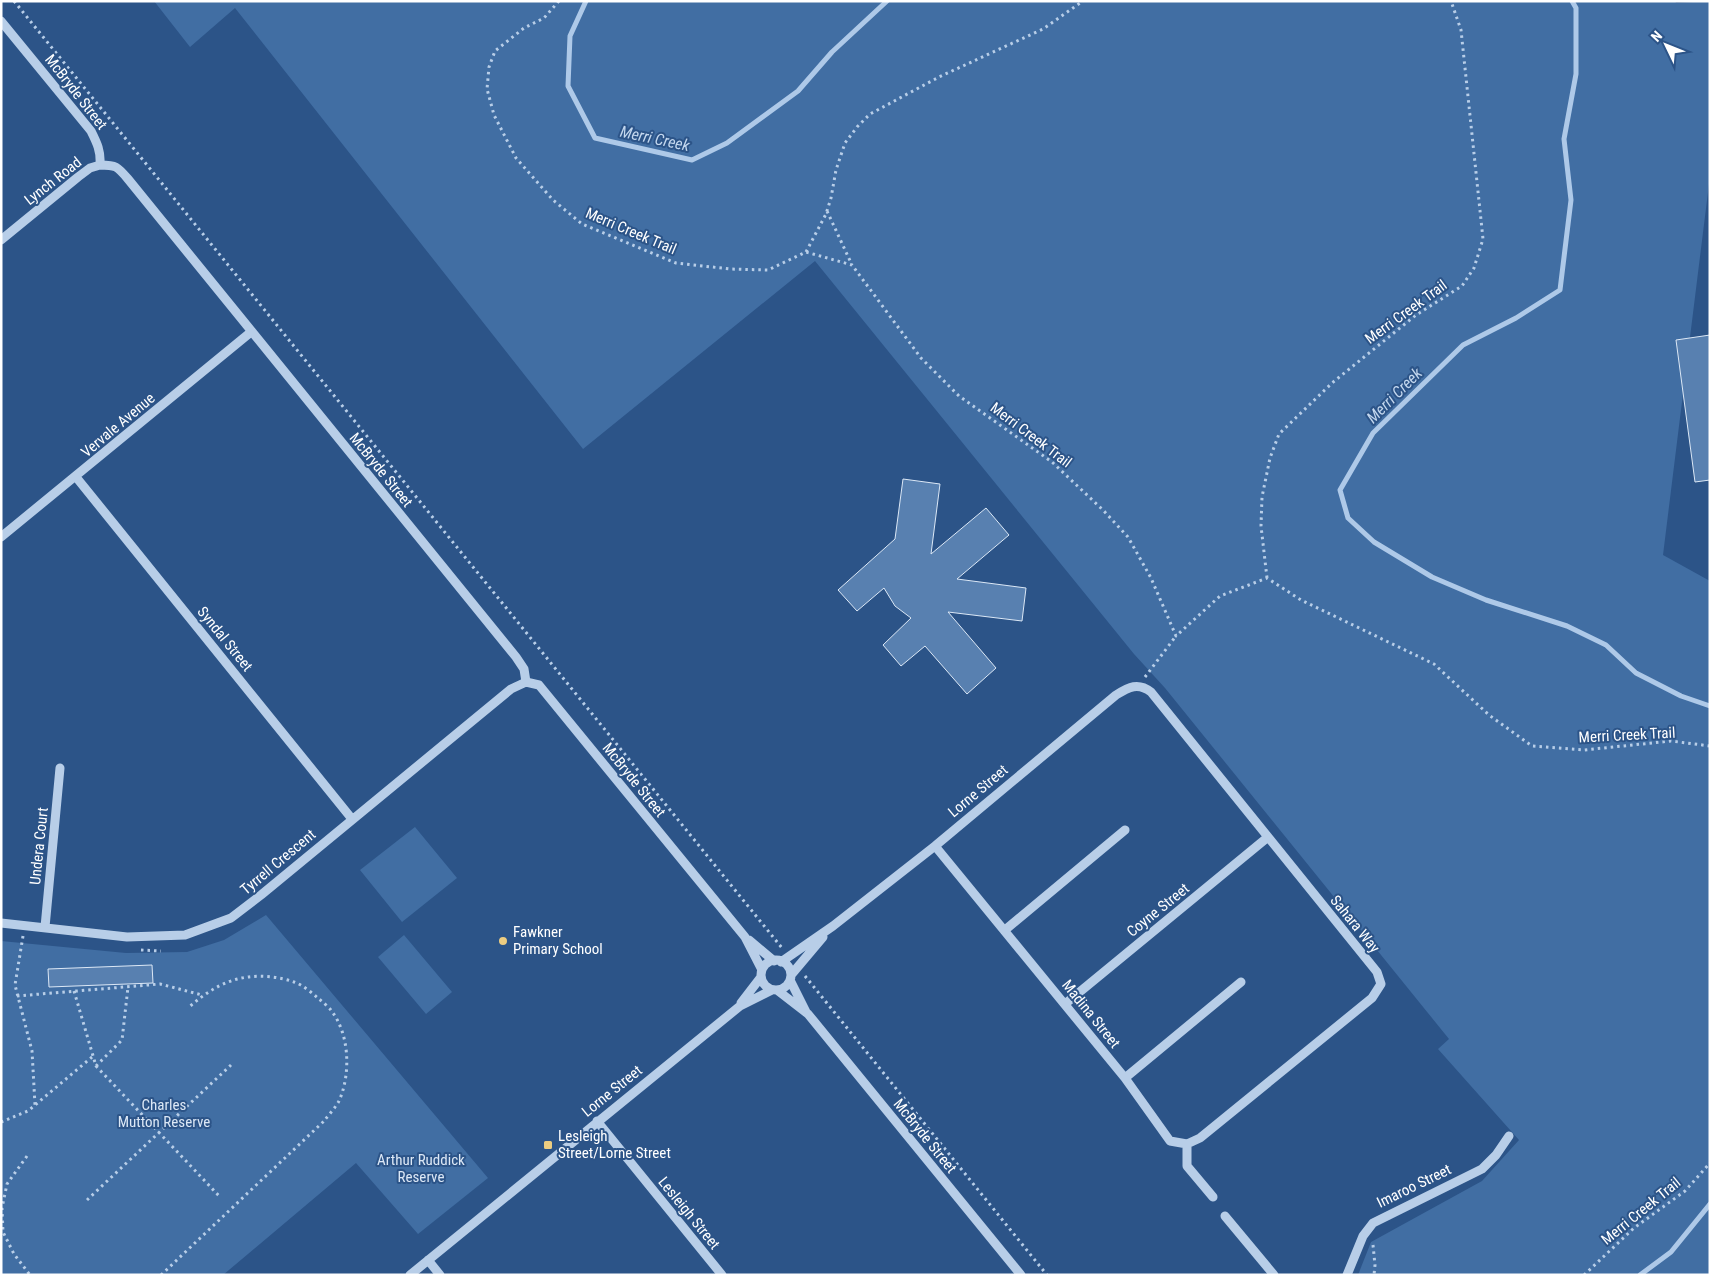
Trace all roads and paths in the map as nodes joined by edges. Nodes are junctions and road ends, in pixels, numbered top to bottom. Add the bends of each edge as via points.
1 (14, 1) edge
2 (559, 1) edge
3 (1083, 1) edge
4 (1451, 1) edge
5 (1, 22) edge
6 (100, 165) junction
7 (827, 211) junction
8 (1, 240) edge
9 (806, 252) junction
10 (852, 265) junction
11 (251, 332) junction
12 (76, 477) junction
13 (1, 537) edge
14 (1268, 578) junction
15 (1176, 636) junction
16 (526, 682) junction
17 (1145, 687) junction
18 (1710, 746) edge
19 (60, 768) dead end
20 (352, 819) junction
21 (1124, 830) dead end
22 (1268, 837) junction
23 (935, 846) junction
24 (1, 922) edge
25 (24, 925) junction
26 (833, 926) junction
27 (45, 927) junction
28 (1005, 930) junction
29 (745, 937) junction
30 (790, 957) junction
31 (778, 961) junction
32 (798, 966) junction
33 (762, 974) junction
34 (791, 977) junction
35 (1241, 982) dead end
36 (128, 987) junction
37 (774, 990) junction
38 (74, 991) junction
39 (203, 995) junction
40 (17, 996) junction
41 (1065, 1004) junction
42 (740, 1006) junction
43 (188, 1008) dead end
44 (808, 1014) junction
45 (92, 1057) junction
46 (231, 1065) dead end
47 (96, 1066) junction
48 (1125, 1078) junction
49 (35, 1105) junction
50 (597, 1121) junction
51 (1, 1122) edge
52 (159, 1133) junction
53 (1510, 1136) dead end
54 (1186, 1144) junction
55 (27, 1156) dead end
56 (1710, 1163) edge
57 (1213, 1197) dead end
58 (221, 1198) dead end
59 (87, 1200) dead end
60 (1225, 1216) dead end
61 (1377, 1237) dead end
62 (428, 1260) junction
63 (30, 1275) edge
64 (161, 1275) edge
65 (410, 1275) edge
66 (440, 1275) edge
67 (722, 1275) edge
68 (1021, 1275) edge
69 (1047, 1275) edge
70 (1274, 1275) edge
71 (1347, 1275) edge
72 (1374, 1275) edge
73 (1584, 1275) edge

1 - 30 path
2 - 9 path, Merri Creek Trail via 544,18 524,28 495,51 489,67 487,89 494,115 516,158 552,200 582,224 676,263 768,270
3 - 7 path via 1043,29 939,77 870,114 845,143
4 - 14 path, Merri Creek Trail via 1461,30 1482,239 1474,268 1462,286 1408,321 1332,384 1279,434 1262,497 1261,526
5 - 6 street, McBryde Street via 91,131 98,145
6 - 8 street, Lynch Road via 84,172
6 - 11 street, McBryde Street via 112,165 120,170
7 - 9 path
7 - 10 path, Merri Creek Trail
9 - 10 path
10 - 15 path, Merri Creek Trail via 927,364 959,396 1052,462 1128,537 1151,578
11 - 12 street, Vervale Avenue
11 - 16 street, McBryde Street via 516,657 524,669
12 - 13 street, Vervale Avenue
12 - 20 street, Syndal Street
14 - 15 path via 1220,596
14 - 18 path, Merri Creek Trail via 1301,600 1434,664 1489,715 1532,746 1584,750 1671,741
15 - 17 path via 1145,676
16 - 20 street, Tyrrell Crescent via 511,689
16 - 29 street, McBryde Street via 539,685
17 - 22 street, Sahara Way
17 - 23 street, Lorne Street via 1127,688 1116,695
19 - 27 street, Undera Court
20 - 27 street, Tyrrell Crescent via 231,918 185,935 127,937
21 - 28 street
22 - 41 street, Coyne Street
22 - 54 street, Sahara Way via 1377,972 1381,984 1372,998 1200,1138
23 - 26 street, Lorne Street
23 - 28 street, Madina Street
24 - 25 street, Tyrrell Crescent
25 - 27 street, Tyrrell Crescent
25 - 40 path via 15,985
26 - 30 street, Lorne Street
26 - 32 street, Lorne Street
28 - 41 street, Madina Street
29 - 31 street, McBryde Street
29 - 33 street, McBryde Street
30 - 31 street, Lorne Street
31 - 33 street via 767,964
31 - 34 street via 788,967
32 - 34 street, Lorne Street
32 - 69 path
33 - 37 street via 765,985
33 - 42 street, Lorne Street
34 - 37 street via 785,987
34 - 44 street, McBryde Street
35 - 48 street
36 - 38 path
36 - 39 path via 160,984
36 - 47 path via 122,1040
37 - 42 street, Lorne Street
37 - 44 street, McBryde Street
38 - 40 path
38 - 45 path
39 - 43 path
39 - 64 path via 223,984 247,977 294,982 313,993 331,1010 344,1035 348,1059 345,1081 338,1102 323,1122
40 - 49 path via 32,1051
41 - 48 street, Madina Street
42 - 50 street, Lorne Street
44 - 68 street, McBryde Street
45 - 47 path
45 - 49 path
46 - 52 path
47 - 52 path
48 - 54 street, Madina Street via 1170,1141
49 - 51 path via 28,1112
50 - 62 street, Lorne Street
50 - 67 street, Lesleigh Street
52 - 58 path
52 - 59 path
53 - 71 street, Imaroo Street via 1482,1169 1373,1223 1363,1236
54 - 57 street via 1187,1166
55 - 63 path via 7,1184 2,1208 3,1232
56 - 73 path, Merri Creek Trail via 1685,1191 1634,1228
60 - 70 street
61 - 72 path via 1373,1244
62 - 65 street, Lorne Street
62 - 66 street

